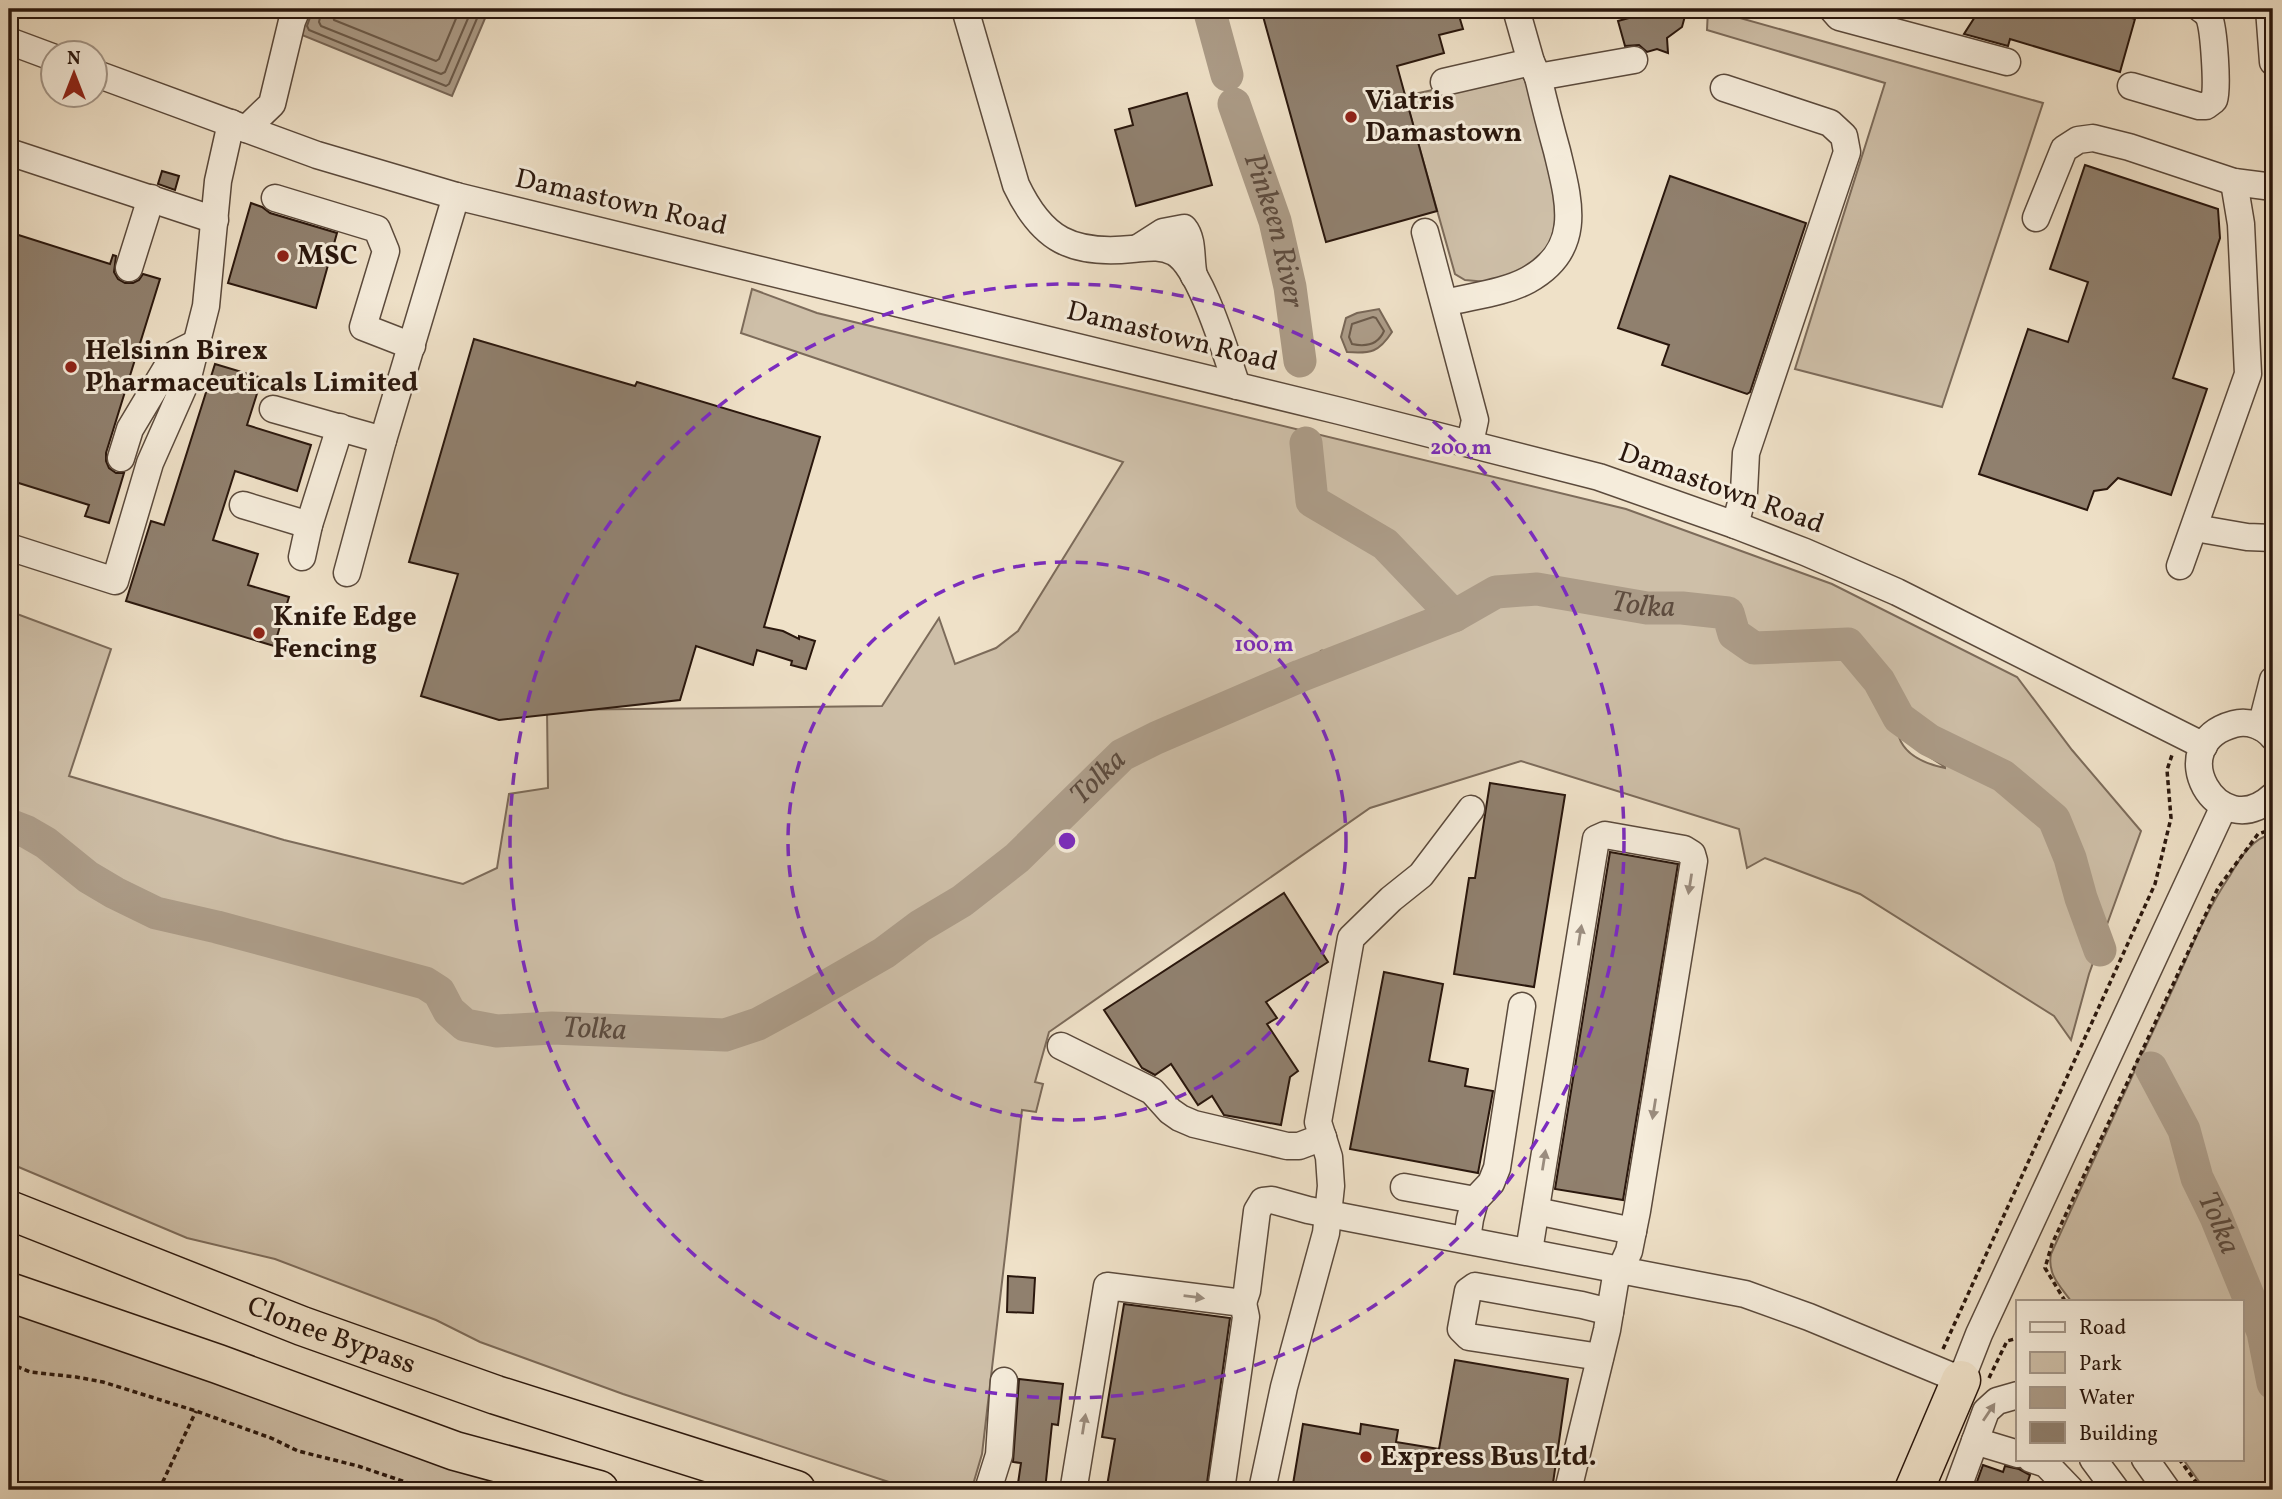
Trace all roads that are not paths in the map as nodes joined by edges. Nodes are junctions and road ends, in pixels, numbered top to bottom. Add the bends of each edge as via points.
1 (297, 9) edge
2 (965, 9) edge
3 (1517, 9) edge
4 (1832, 9) edge
5 (2202, 9) edge
6 (2269, 9) edge
7 (9, 41) edge
8 (38, 52) edge
9 (2273, 59) edge
10 (1634, 60) dead end
11 (2007, 62) dead end
12 (1534, 70) junction
13 (108, 78) edge
14 (1444, 82) dead end
15 (2131, 86) dead end
16 (1724, 88) dead end
17 (238, 126) junction
18 (9, 152) edge
19 (2234, 182) junction
20 (2273, 187) edge
21 (456, 196) junction
22 (151, 198) junction
23 (275, 198) dead end
24 (2036, 218) dead end
25 (215, 220) junction
26 (1426, 232) dead end
27 (129, 268) dead end
28 (1445, 303) junction
29 (197, 343) junction
30 (412, 346) junction
31 (1237, 386) junction
32 (273, 409) dead end
33 (340, 427) junction
34 (383, 440) junction
35 (1471, 443) junction
36 (121, 458) dead end
37 (243, 505) dead end
38 (309, 525) junction
39 (1735, 525) junction
40 (2194, 528) junction
41 (2273, 538) edge
42 (9, 547) edge
43 (302, 557) dead end
44 (2180, 566) dead end
45 (347, 573) dead end
46 (2273, 680) edge
47 (2267, 732) edge
48 (2193, 741) junction
49 (2273, 796) edge
50 (2224, 806) junction
51 (1471, 809) dead end
52 (1522, 1006) dead end
53 (1061, 1046) dead end
54 (1323, 1137) junction
55 (1404, 1187) dead end
56 (9, 1192) edge
57 (1475, 1200) junction
58 (9, 1210) edge
59 (1535, 1211) junction
60 (1318, 1212) junction
61 (1633, 1231) junction
62 (1467, 1239) junction
63 (1529, 1251) junction
64 (1622, 1269) junction
65 (9, 1271) edge
66 (9, 1292) edge
67 (2010, 1296) edge
68 (1243, 1303) junction
69 (1610, 1312) junction
70 (1600, 1357) junction
71 (1960, 1378) junction
72 (1004, 1381) dead end
73 (2016, 1396) edge
74 (1975, 1441) junction
75 (661, 1448) junction
76 (2016, 1453) edge
77 (2094, 1460) edge
78 (2147, 1460) edge
79 (584, 1486) edge
80 (796, 1490) edge
81 (988, 1490) edge
82 (1077, 1490) edge
83 (1221, 1490) edge
84 (1262, 1490) edge
85 (1569, 1490) edge
86 (1914, 1490) edge
87 (1957, 1490) edge
88 (2116, 1490) edge
89 (2167, 1490) edge

1 - 17 street via 272,104
2 - 31 street via 1026,208 1065,243 1092,251 1158,247 1185,261 1202,290
3 - 12 street
4 - 11 street via 1839,17
5 - 15 street via 2212,32 2214,100 2199,106
6 - 9 street
7 - 8 street
10 - 12 street
12 - 14 street
12 - 28 street via 1569,199 1563,243 1549,265 1528,280
13 - 17 street, Damastown Road
16 - 39 street via 1830,123 1844,136 1847,152 1746,453 1744,492
17 - 21 street, Damastown Road
17 - 25 street via 218,181
18 - 22 street
19 - 20 street
19 - 24 street via 2129,147 2093,138 2078,140 2064,149
19 - 40 street via 2241,224 2248,374
21 - 30 street
21 - 31 street, Damastown Road
22 - 25 street
22 - 27 street
23 - 30 street via 377,229 386,251 363,327
25 - 29 street via 206,306
26 - 28 street
28 - 35 street via 1475,420
29 - 36 street via 175,354 130,429
29 - 42 street via 188,377 150,463 115,581
30 - 34 street
31 - 35 street, Damastown Road
32 - 33 street
33 - 34 street
33 - 38 street
34 - 45 street
35 - 39 street, Damastown Road via 1599,477
37 - 38 street
38 - 43 street
39 - 48 street, Damastown Road via 1897,592
40 - 41 street
40 - 44 street
46 - 47 street
47 - 48 street via 2239,723
48 - 50 street via 2201,781 2209,795
49 - 50 street via 2247,809
50 - 67 street
51 - 54 street via 1421,875 1351,938 1318,1122
52 - 57 street via 1497,1168 1491,1183
53 - 54 street via 1152,1091 1170,1111 1194,1124 1287,1146
54 - 60 street via 1331,1186
55 - 57 street
56 - 75 highway via 314,1319
57 - 62 street
58 - 75 highway, Clonee Bypass via 302,1326
59 - 61 street
59 -> 61 street via 1596,839 1605,835 1684,849 1694,861
59 - 63 street
60 - 62 street
60 - 68 street via 1263,1201 1257,1211
60 - 84 street via 1323,1245 1284,1387
61 - 64 street
62 - 63 street
63 - 64 street
64 - 69 street
64 - 71 street via 1745,1294
65 - 79 highway, Clonee Bypass
66 - 79 highway via 455,1451
67 - 71 street
82 -> 68 street via 1074,1486 1107,1286
68 - 83 street via 1246,1317
69 - 70 street
69 - 70 street via 1475,1286 1468,1291 1461,1329 1469,1337
70 - 85 street
71 - 86 highway
72 - 81 street via 999,1455
74 -> 73 street via 1991,1405
74 - 76 street
74 - 87 street
75 - 80 highway
77 - 88 street
78 - 89 street

